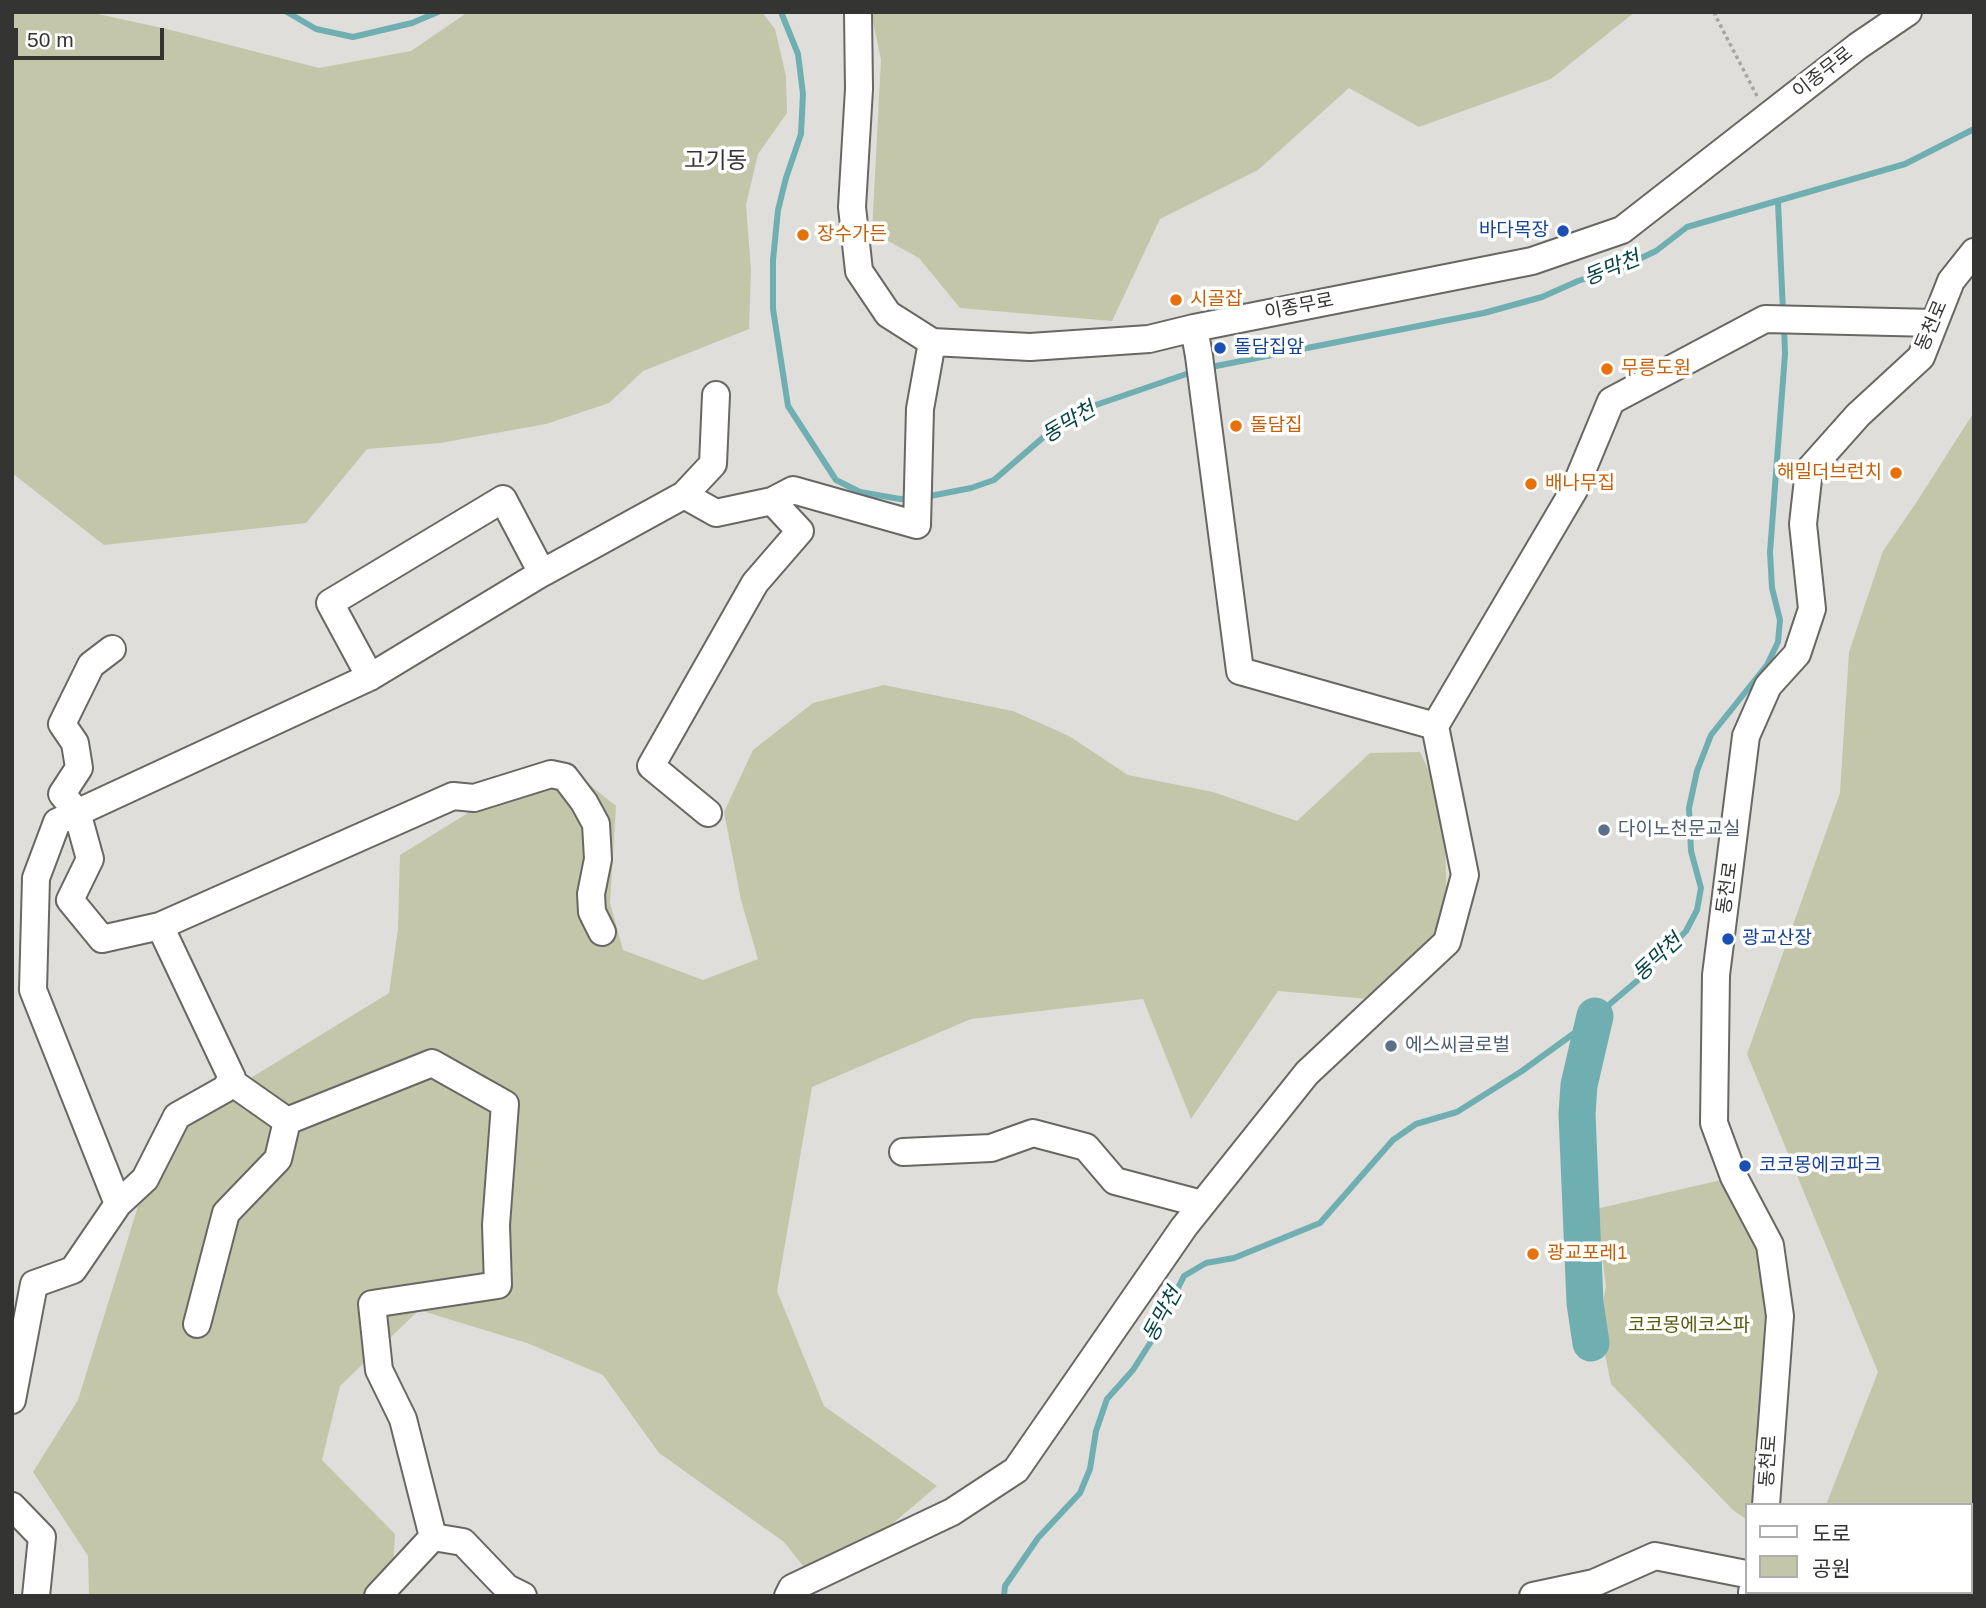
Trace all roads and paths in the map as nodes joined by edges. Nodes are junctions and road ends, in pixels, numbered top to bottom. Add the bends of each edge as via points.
1 (858, 12) edge
2 (1716, 12) edge
3 (1908, 12) edge
4 (1767, 117) junction
5 (1974, 251) edge
6 (1934, 323) junction
7 (1194, 328) junction
8 (932, 342) junction
9 (716, 395) dead end
10 (684, 495) junction
11 (772, 501) junction
12 (542, 573) junction
13 (112, 649) dead end
14 (370, 677) junction
15 (1435, 726) junction
16 (76, 812) junction
17 (708, 813) dead end
18 (160, 926) junction
19 (602, 932) dead end
20 (230, 1081) junction
21 (287, 1121) junction
22 (903, 1152) dead end
23 (1202, 1203) junction
24 (118, 1204) junction
25 (197, 1324) dead end
26 (12, 1400) edge
27 (1766, 1503) edge
28 (12, 1506) edge
29 (433, 1537) junction
30 (1744, 1574) edge
31 (785, 1593) edge
32 (36, 1596) edge
33 (378, 1596) edge
34 (523, 1596) edge
35 (1533, 1596) edge

1 - 8 street, 이종무로 via 852,206 859,271 888,314
2 - 4 path
3 - 4 street, 이종무로
4 - 7 street, 이종무로 via 1622,230 1532,261
5 - 6 street, 동천로 via 1951,281
6 - 15 street via 1765,319 1611,401 1574,489
6 - 27 street, 동천로 via 1921,357 1858,415 1809,470 1803,524 1812,609 1797,654 1768,686 1746,736 1716,975 1714,1123 1734,1177 1770,1245 1780,1316
7 - 8 street, 이종무로 via 1149,339 1030,347
7 - 15 street via 1240,671
8 - 11 street via 920,408 917,525 793,490
9 - 10 street via 713,464
10 - 11 street via 716,513
10 - 12 street
11 - 17 street via 800,531 755,583 651,766
12 - 14 street
12 - 14 street via 503,499 330,603
13 - 16 street via 91,665 62,724 75,743 79,768 62,794
14 - 16 street
15 - 23 street via 1465,875 1447,942 1307,1073
16 - 18 street via 90,859 70,900 102,940
16 - 24 street via 57,822 36,878 33,990
18 - 19 street via 453,796 474,799 551,774 565,777 596,824 598,859 591,894 592,912
18 - 20 street
20 - 21 street
20 - 24 street via 225,1089 177,1116 145,1179
21 - 25 street via 278,1159 226,1213
21 - 29 street via 432,1063 505,1104 496,1225 498,1285 372,1304 379,1370 402,1419
22 - 23 street via 991,1148 1033,1133 1086,1147 1115,1181
23 - 31 street via 1016,1470 952,1512
24 - 26 street via 73,1270 34,1284
28 - 32 street via 42,1537
29 - 33 street
29 - 34 street via 463,1542 507,1588
30 - 35 street via 1655,1556 1594,1583

